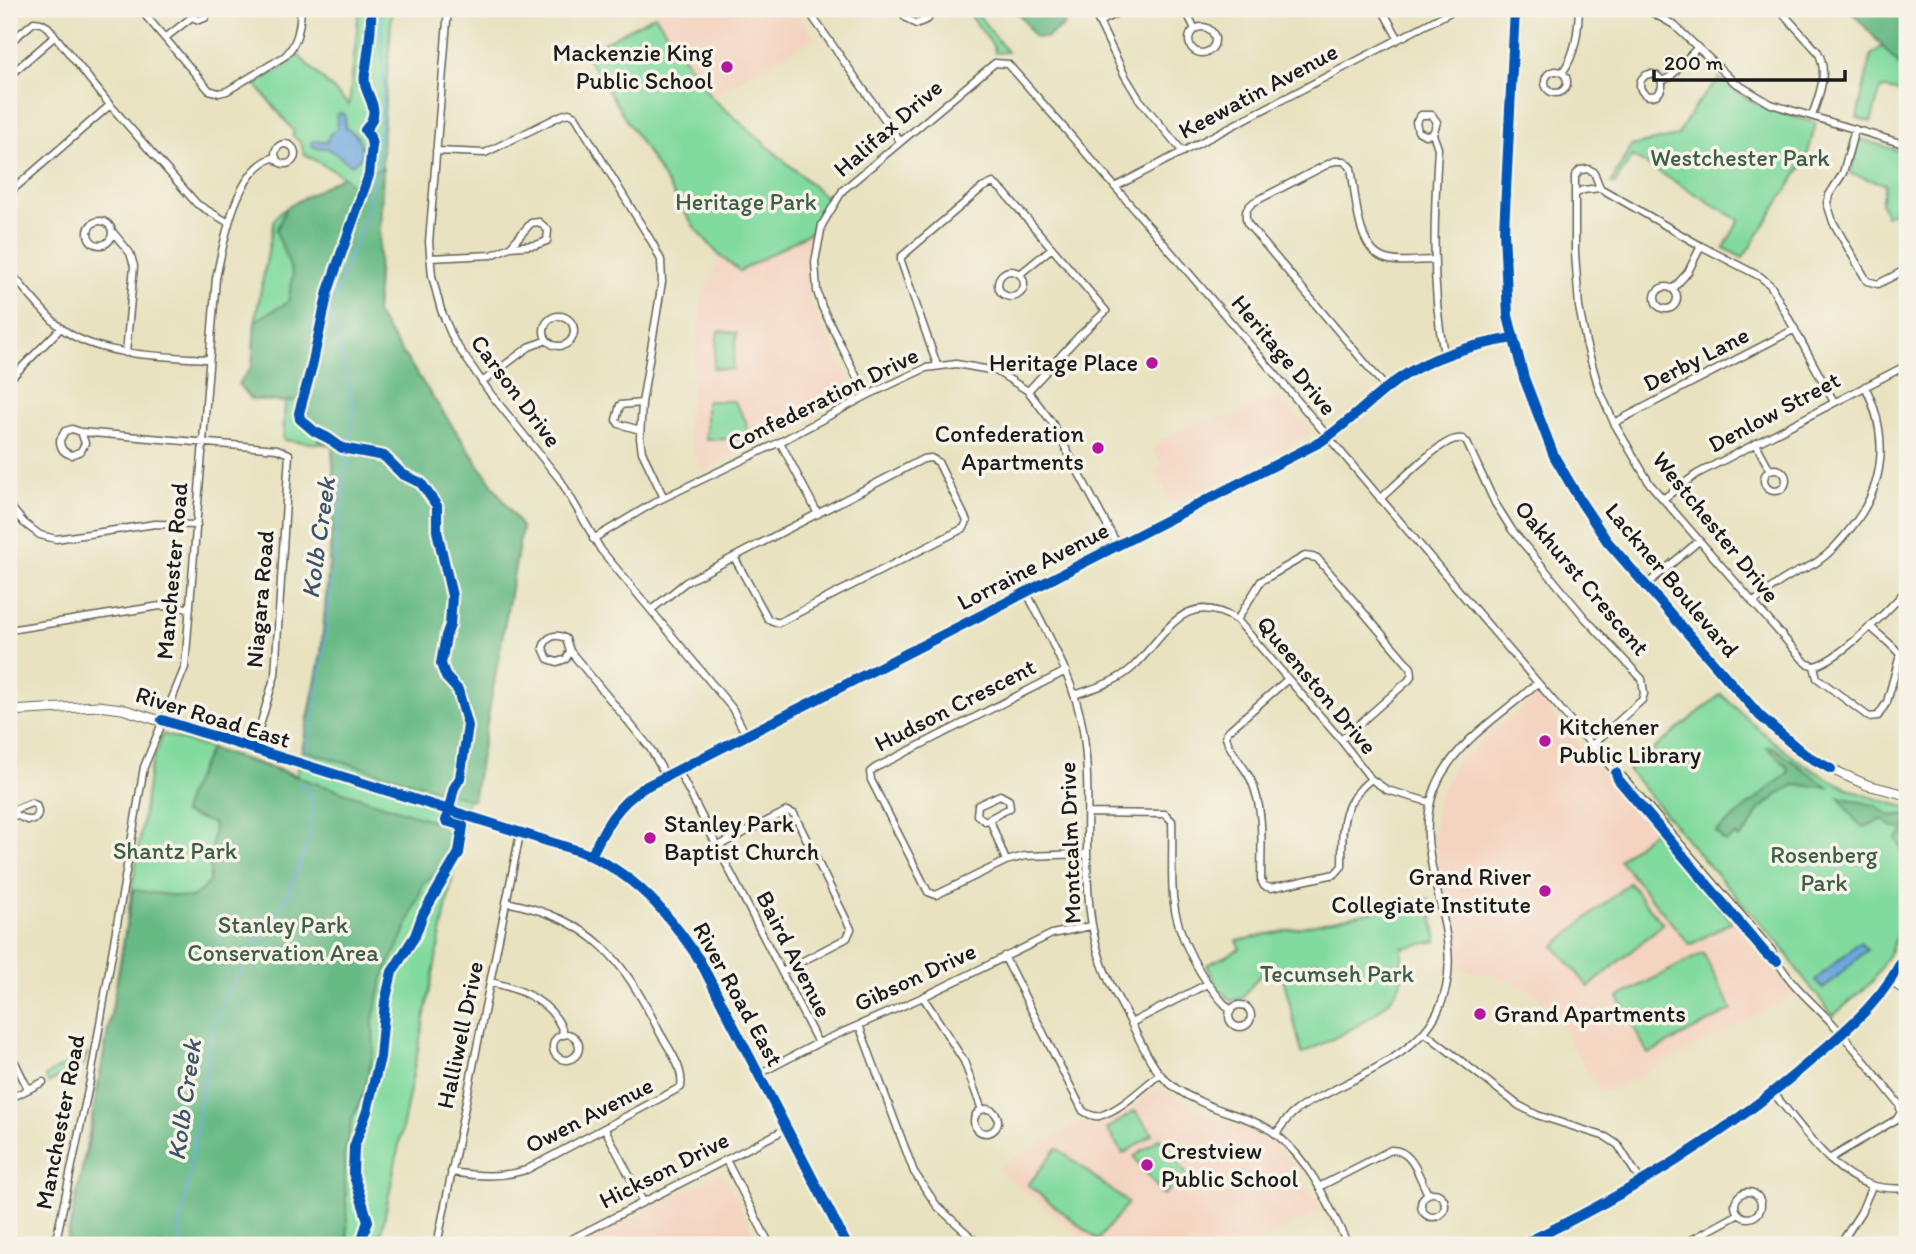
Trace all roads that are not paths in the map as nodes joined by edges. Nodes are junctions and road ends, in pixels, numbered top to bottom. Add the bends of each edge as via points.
1 (140, 9) edge
2 (188, 9) edge
3 (210, 9) edge
4 (302, 9) edge
5 (448, 9) edge
6 (807, 9) edge
7 (903, 9) edge
8 (931, 9) edge
9 (1093, 9) edge
10 (1126, 9) edge
11 (1185, 9) edge
12 (1381, 9) edge
13 (1456, 9) edge
14 (1515, 9) edge
15 (1579, 9) edge
16 (1646, 9) edge
17 (1779, 9) edge
18 (192, 17) junction
19 (1099, 22) junction
20 (1195, 29) junction
21 (54, 37) junction
22 (165, 38) junction
23 (1398, 38) junction
24 (9, 43) edge
25 (1697, 48) junction
26 (1001, 62) joint
27 (1562, 74) dead end
28 (9, 76) edge
29 (1662, 82) dead end
30 (110, 105) junction
31 (1812, 117) junction
32 (1855, 129) junction
33 (1433, 134) dead end
34 (900, 141) junction
35 (1907, 145) edge
36 (436, 151) junction
37 (1183, 152) junction
38 (276, 157) dead end
39 (1115, 187) junction
40 (1600, 188) junction
41 (9, 193) edge
42 (1575, 194) junction
43 (229, 223) junction
44 (112, 231) junction
45 (1701, 246) junction
46 (510, 247) junction
47 (1052, 248) junction
48 (430, 258) junction
49 (1433, 260) junction
50 (1907, 269) edge
51 (9, 271) edge
52 (1020, 274) junction
53 (1673, 289) dead end
54 (61, 328) junction
55 (1795, 329) junction
56 (1513, 338) junction
57 (547, 340) junction
58 (126, 353) junction
59 (1444, 355) junction
60 (208, 359) junction
61 (937, 365) junction
62 (1907, 365) edge
63 (9, 380) edge
64 (482, 382) junction
65 (1865, 386) junction
66 (1387, 389) junction
67 (1028, 391) junction
68 (866, 396) junction
69 (1833, 402) junction
70 (642, 404) junction
71 (1614, 423) junction
72 (640, 430) junction
73 (81, 432) junction
74 (1328, 437) junction
75 (780, 442) junction
76 (203, 443) junction
77 (1756, 443) junction
78 (1770, 470) dead end
79 (664, 498) junction
80 (1380, 499) junction
81 (1662, 499) junction
82 (9, 505) edge
83 (818, 514) junction
84 (197, 525) junction
85 (593, 539) junction
86 (1699, 541) junction
87 (1118, 546) junction
88 (734, 557) junction
89 (1646, 585) junction
90 (1907, 589) edge
91 (1027, 593) junction
92 (1753, 603) junction
93 (190, 608) junction
94 (651, 610) junction
95 (1237, 620) junction
96 (1870, 626) junction
97 (9, 629) edge
98 (570, 651) junction
99 (1814, 666) junction
100 (1066, 671) junction
101 (1288, 679) junction
102 (1537, 682) junction
103 (1074, 695) junction
104 (9, 711) edge
105 (162, 720) junction
106 (746, 735) junction
107 (1341, 740) junction
108 (1592, 745) junction
109 (253, 749) junction
110 (678, 770) junction
111 (666, 776) junction
112 (1371, 779) junction
113 (1907, 795) edge
114 (1429, 802) junction
115 (1087, 813) junction
116 (989, 820) junction
117 (520, 834) junction
118 (718, 846) junction
119 (1086, 854) junction
120 (591, 856) junction
121 (1006, 861) junction
122 (506, 902) junction
123 (1091, 926) junction
124 (1907, 950) edge
125 (1004, 956) junction
126 (782, 972) junction
127 (1891, 980) junction
128 (491, 982) junction
129 (1207, 984) junction
130 (1907, 992) edge
131 (923, 997) junction
132 (1231, 1011) dead end
133 (1131, 1023) junction
134 (859, 1025) junction
135 (1424, 1032) junction
136 (1842, 1034) junction
137 (564, 1035) junction
138 (818, 1043) junction
139 (9, 1050) edge
140 (758, 1074) junction
141 (1160, 1074) junction
142 (43, 1082) dead end
143 (29, 1089) junction
144 (1773, 1094) junction
145 (9, 1099) edge
146 (982, 1110) dead end
147 (605, 1129) junction
148 (786, 1129) junction
149 (1276, 1134) junction
150 (1829, 1158) junction
151 (726, 1160) junction
152 (451, 1172) junction
153 (1642, 1183) junction
154 (1872, 1186) junction
155 (1319, 1187) junction
156 (1907, 1189) edge
157 (1428, 1194) dead end
158 (643, 1202) junction
159 (1739, 1214) junction
160 (1685, 1244) edge
161 (55, 1245) edge
162 (437, 1245) edge
163 (560, 1245) edge
164 (770, 1245) edge
165 (846, 1245) edge
166 (980, 1245) edge
167 (1348, 1245) edge
168 (1521, 1245) edge
169 (1840, 1245) edge

1 - 22 street
2 - 18 street
3 - 18 street via 205,18
4 - 22 street via 299,30 285,56 219,93 209,90
5 - 36 street, Carson Drive
6 - 34 street
7 - 8 street via 905,17 916,24 928,19
9 - 19 street
10 - 19 street
11 - 20 street
12 - 23 street
13 - 23 street, Keewatin Avenue
14 - 56 street, Lackner Boulevard via 1504,231
15 - 27 street via 1570,62
16 - 25 street via 1674,25
17 - 31 street via 1823,61 1824,76
18 - 22 street
19 - 37 street via 1139,99
20 - 20 street via 1189,36 1192,48 1210,51 1214,34 1206,27
21 - 24 street via 48,27 34,22
21 - 28 street
21 - 30 street
23 - 37 street, Keewatin Avenue
25 - 29 street
25 - 31 street via 1734,82 1771,104
26 - 34 street, Halifax Drive
26 - 39 street, Heritage Drive via 1008,64
30 - 41 street
30 - 43 street via 197,204
31 - 32 street
32 - 35 street
32 - 50 street via 1843,173 1829,195 1828,212 1867,281 1878,284
33 - 49 street via 1438,149
34 - 68 street, Halifax Drive via 843,190 828,212 817,243 815,277 822,307
36 - 48 street, Carson Drive
36 - 70 street via 485,153 569,113 575,116 660,260 662,282
37 - 39 street, Keewatin Avenue
38 - 43 street, Manchester Road via 252,172
39 - 74 street, Heritage Drive
40 - 42 street
40 - 42 street, Westchester Drive via 1594,172 1580,170 1575,176
40 - 45 street, Westchester Drive
42 - 71 street, Westchester Drive via 1579,307 1589,355
43 - 60 street, Manchester Road via 216,278
44 - 44 street via 100,221 90,226 88,237 103,246
44 - 58 street via 130,253 134,266
45 - 53 street
45 - 55 street, Westchester Drive via 1761,277
46 - 46 street via 542,244 548,230 539,222 531,223
46 - 48 street via 492,255
47 - 52 street
47 - 61 street via 993,183 904,253 901,261
47 - 67 street via 1106,311
48 - 64 street, Carson Drive via 441,310 454,341
49 - 59 street
49 - 66 street via 1392,260 1372,251 1362,232 1352,168 1344,162 1334,161 1254,202 1244,214
51 - 54 street
52 - 52 street via 1004,272 998,281 1000,293 1012,297 1021,293 1024,283
54 - 58 street via 97,346
54 - 63 street
55 - 69 street, Westchester Drive
55 - 71 street, Derby Lane
56 - 59 street, Lorraine Avenue
56 - 89 street, Lackner Boulevard via 1554,456 1607,541
57 - 57 street via 558,346 569,342 575,331 571,321 561,316 550,319 544,329
57 - 64 street
58 - 60 street
59 - 66 street, Lorraine Avenue
60 - 76 street, Manchester Road
61 - 67 street, Confederation Drive via 996,371
61 - 68 street, Confederation Drive
62 - 65 street, Denlow Street
64 - 85 street, Carson Drive via 561,481
65 - 69 street, Denlow Street
65 - 92 street via 1878,416 1882,464 1863,513 1835,548
66 - 74 street, Lorraine Avenue
67 - 87 street, Confederation Drive via 1051,421
68 - 75 street, Confederation Drive
69 - 77 street, Denlow Street
70 - 72 street
70 - 72 street via 620,405 616,420
71 - 81 street, Westchester Drive
72 - 79 street via 642,452
73 - 73 street via 70,429 62,434 64,452 81,451 85,443
73 - 76 street
74 - 80 street, Heritage Drive
74 - 87 street, Lorraine Avenue
75 - 79 street, Confederation Drive
75 - 83 street
76 - 84 street, Manchester Road
76 - 109 street, Niagara Road via 285,452 290,457 275,675
77 - 78 street
77 - 81 street, Denlow Street via 1697,474
79 - 85 street, Confederation Drive
80 - 102 street, Heritage Drive
80 - 108 street, Oakhurst Crescent via 1439,447 1455,439 1467,443 1511,530 1642,679 1642,700
81 - 86 street, Westchester Drive
82 - 84 street via 40,535 56,539 155,524
83 - 88 street
83 - 88 street via 931,457 938,461 967,525 778,622 768,620
84 - 93 street, Manchester Road
85 - 94 street, Carson Drive
86 - 89 street
86 - 92 street, Westchester Drive
87 - 91 street, Lorraine Avenue
88 - 94 street via 686,582
89 - 113 street, Lackner Boulevard via 1760,716 1804,754 1867,785
90 - 96 street
91 - 100 street, Montcalm Drive
91 - 106 street, Lorraine Avenue
92 - 99 street, Westchester Drive via 1806,663
93 - 97 street via 160,606
93 - 105 street, Manchester Road via 185,667
94 - 106 street, Carson Drive via 732,708
95 - 101 street, Queenston Drive
95 - 103 street, Queenston Drive via 1216,611 1185,613 1132,668 1106,684
95 - 107 street via 1261,581 1305,556 1317,558 1412,674
96 - 99 street via 1824,664
96 - 99 street, Westchester Drive via 1900,655 1887,702 1878,716 1870,717 1818,679
98 - 98 street via 566,639 558,635 547,639 543,648 548,659 556,662 566,659
98 - 111 street via 650,748
100 - 103 street, Montcalm Drive
100 - 121 street, Hudson Crescent via 870,772 932,895
101 - 107 street, Queenston Drive
101 - 112 street via 1226,737 1251,779 1259,803 1264,886 1339,871 1346,811 1358,789
102 - 108 street, Heritage Drive
102 - 114 street via 1453,757
103 - 115 street, Montcalm Drive via 1087,760
104 - 105 street, River Road East via 98,706
105 - 109 street, River Road East
105 - 161 street, Manchester Road via 144,768 93,1064
106 - 110 street, Lorraine Avenue
107 - 112 street, Queenston Drive
108 - 136 street, Heritage Drive
109 - 117 street, River Road East
110 - 111 street, Lorraine Avenue
110 - 118 street, Baird Avenue
111 - 120 street, Lorraine Avenue via 618,807
112 - 114 street, Queenston Drive via 1399,795
114 - 135 street via 1427,844 1449,969 1446,994
115 - 119 street, Montcalm Drive
115 - 129 street via 1170,816 1178,920
116 - 116 street via 1010,808 1005,797 978,805 977,815
116 - 121 street
117 - 120 street, River Road East
117 - 122 street, Halliwell Drive
118 - 126 street, Baird Avenue
118 - 126 street via 787,811 794,814 851,929 847,938
119 - 121 street, Hudson Crescent
119 - 123 street, Montcalm Drive
120 - 140 street, River Road East via 640,889 675,924 700,961
122 - 128 street, Halliwell Drive
122 - 147 street, Owen Avenue via 566,921 605,948 637,988 680,1071 681,1087
123 - 125 street, Gibson Drive via 1052,934
123 - 133 street, Montcalm Drive via 1109,981
124 - 127 street
125 - 131 street, Gibson Drive
125 - 141 street via 1083,1111 1098,1116
126 - 138 street, Baird Avenue
127 - 130 street
127 - 136 street
128 - 137 street via 544,1004 561,1023
128 - 152 street, Halliwell Drive
129 - 132 street
129 - 133 street
131 - 134 street, Gibson Drive
131 - 146 street via 964,1061
133 - 141 street, Montcalm Drive
134 - 138 street, Gibson Drive
134 - 166 street via 914,1172 937,1206
135 - 149 street via 1393,1058 1298,1109
135 - 153 street via 1518,1105 1618,1145
136 - 144 street
136 - 150 street, Heritage Drive via 1901,1112 1897,1119
137 - 137 street via 554,1041 554,1052 568,1060 576,1055 578,1045
138 - 140 street, Gibson Drive
139 - 143 street
140 - 148 street, River Road East
141 - 149 street, Montcalm Drive via 1200,1102
142 - 143 street
143 - 145 street
144 - 150 street
144 - 153 street
147 - 152 street, Owen Avenue via 506,1176
147 - 158 street
148 - 151 street, Hickson Drive
148 - 165 street, River Road East
149 - 155 street, Montcalm Drive
150 - 154 street via 1851,1177
151 - 158 street, Hickson Drive
151 - 164 street
152 - 162 street, Halliwell Drive
153 - 168 street
154 - 156 street
154 - 169 street
155 - 157 street via 1399,1150 1408,1155
155 - 167 street, Montcalm Drive
158 - 163 street, Hickson Drive
159 - 159 street via 1749,1217 1758,1212 1760,1202 1755,1194 1738,1196
159 - 160 street

